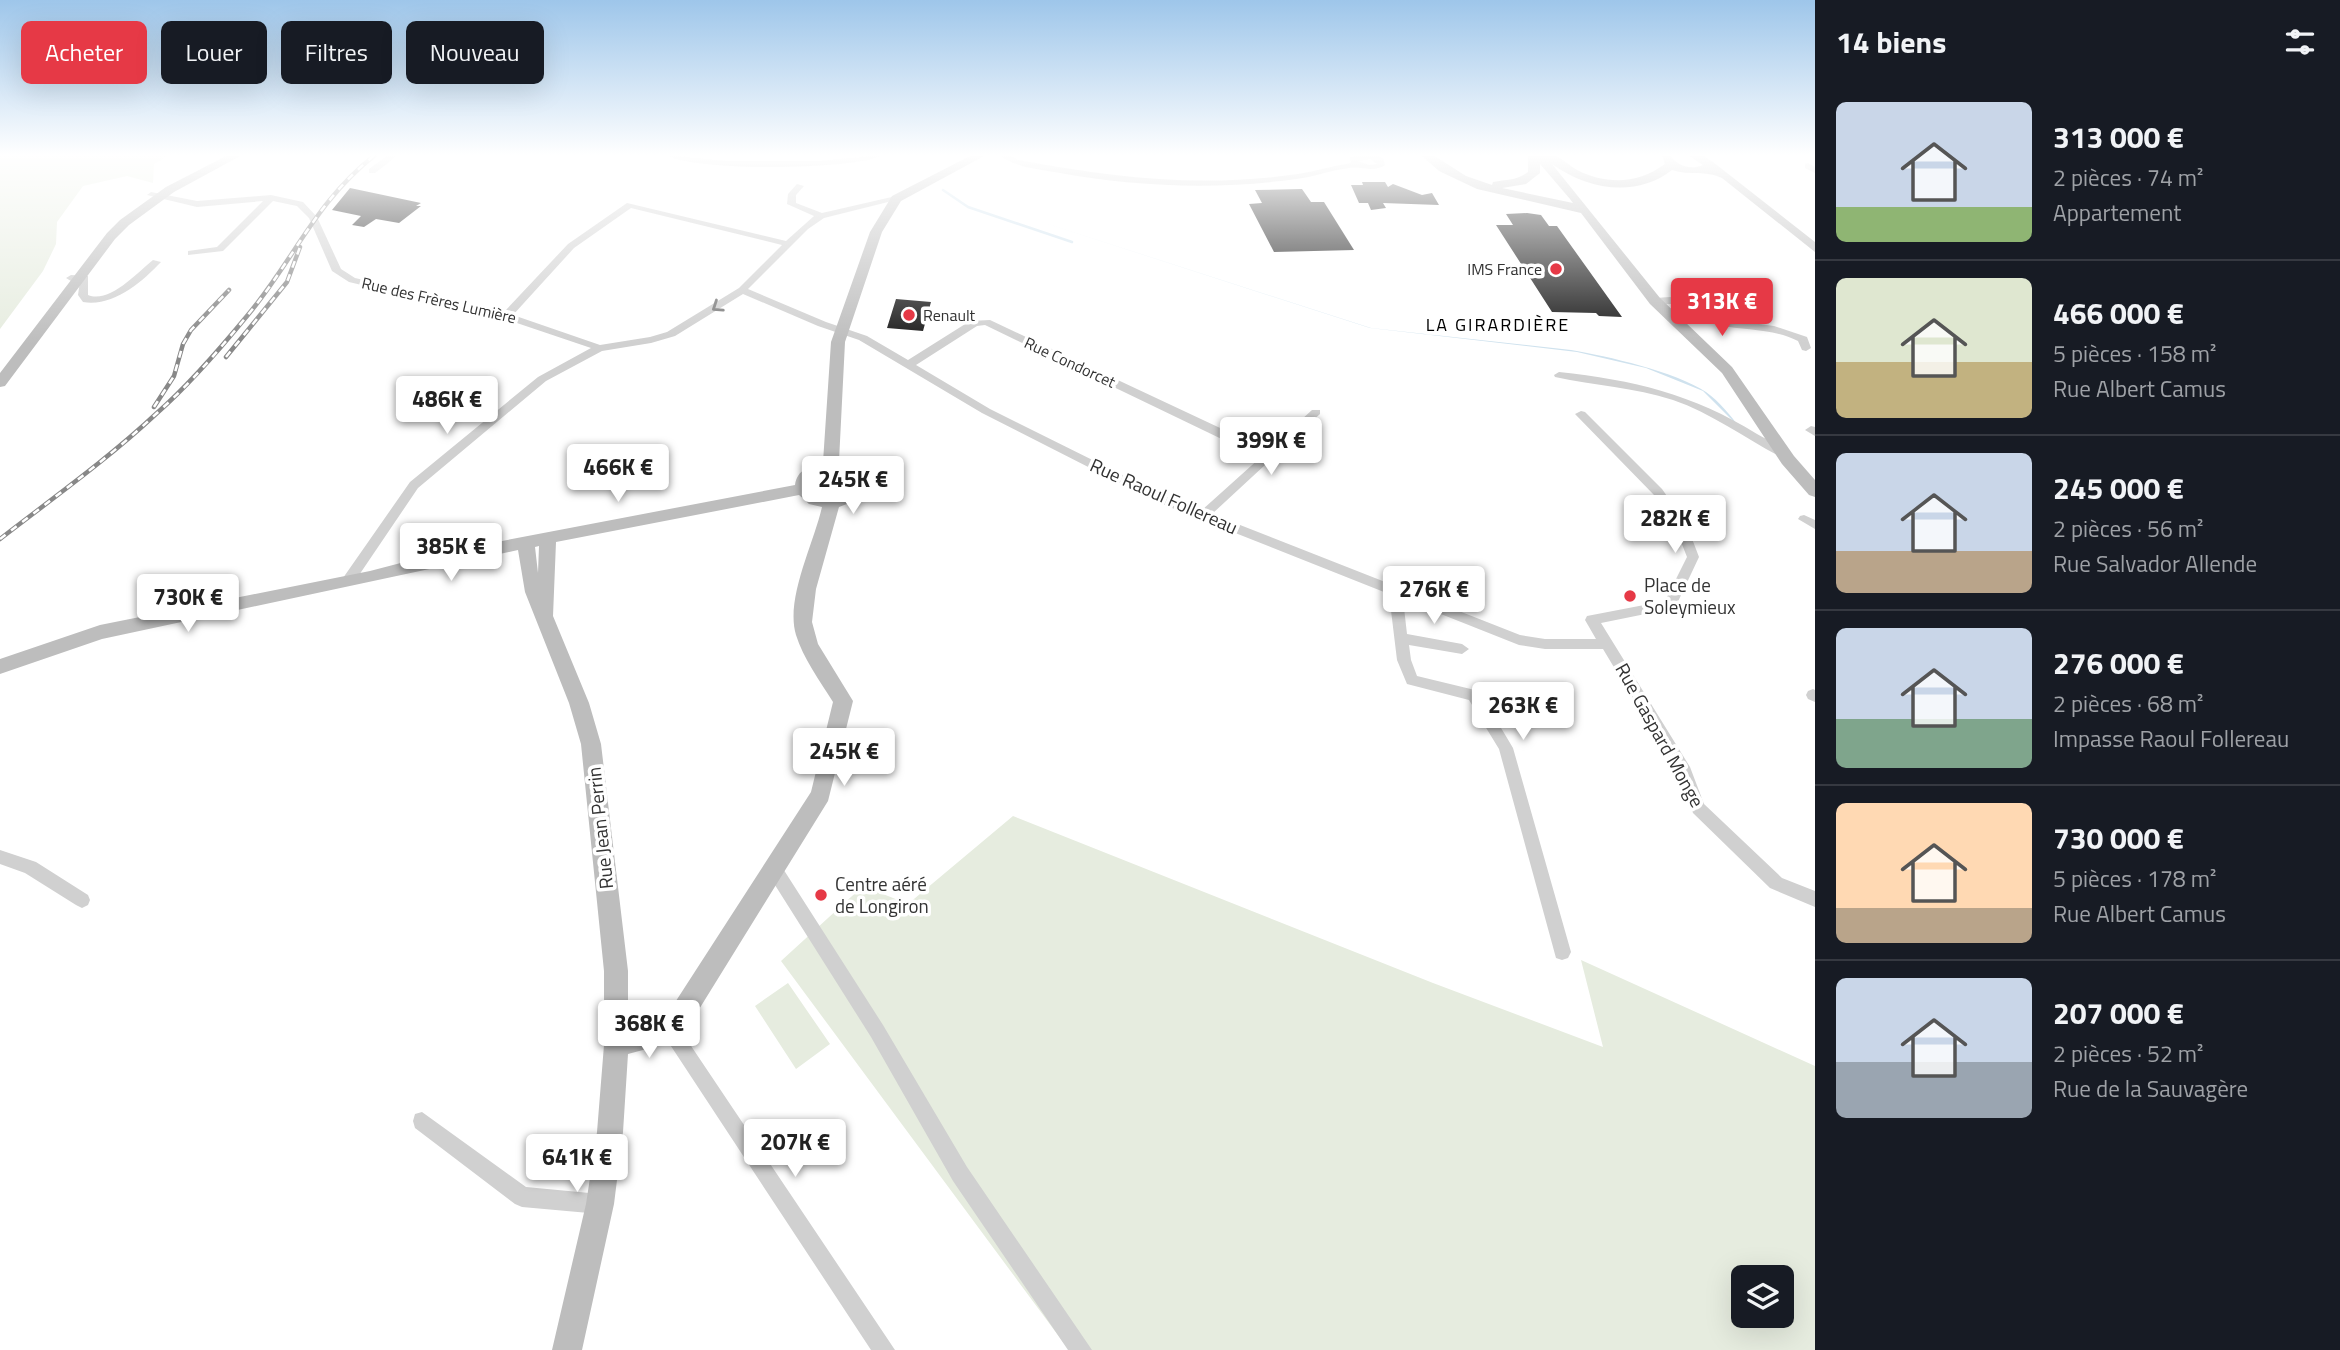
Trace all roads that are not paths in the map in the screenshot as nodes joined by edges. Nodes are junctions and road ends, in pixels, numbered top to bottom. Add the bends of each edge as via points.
1 (120, 218) edge
2 (128, 218) edge
3 (251, 218) edge
4 (313, 218) edge
5 (611, 218) edge
6 (683, 218) edge
7 (818, 218) edge
8 (884, 218) edge
9 (1590, 218) edge
10 (1778, 218) edge
11 (788, 244) junction
12 (1815, 248) edge
13 (191, 254) dead end
14 (156, 262) dead end
15 (79, 278) junction
16 (742, 290) junction
17 (1656, 301) junction
18 (508, 314) junction
19 (842, 330) junction
20 (599, 348) junction
21 (1806, 348) dead end
22 (908, 365) junction
23 (1559, 375) dead end
24 (0, 383) edge
25 (1316, 412) dead end
26 (1581, 414) dead end
27 (1292, 435) junction
28 (1236, 441) junction
29 (1783, 453) junction
30 (1269, 456) junction
31 (831, 466) junction
32 (803, 489) junction
33 (1815, 491) edge
34 (831, 503) junction
35 (1202, 517) junction
36 (548, 542) junction
37 (526, 546) junction
38 (348, 581) junction
39 (1395, 591) junction
40 (546, 620) junction
41 (1401, 638) junction
42 (1607, 643) junction
43 (1462, 649) dead end
44 (0, 667) edge
45 (0, 857) edge
46 (774, 869) junction
47 (1815, 899) edge
48 (82, 900) dead end
49 (1562, 952) dead end
50 (671, 1031) junction
51 (616, 1045) junction
52 (422, 1121) dead end
53 (600, 1204) junction
54 (567, 1350) edge
55 (884, 1350) edge
56 (1081, 1350) edge

1 - 15 street
2 - 15 street
3 - 13 street via 220,249
4 - 18 street, Rue des Frères Lumière via 337,271 352,280
5 - 18 street via 571,246
6 - 11 street
7 - 11 street
8 - 19 street
9 - 17 street
10 - 12 street
11 - 16 street
14 - 15 street via 112,296 96,301 86,300
15 - 24 street
16 - 19 street, Rue Raoul Follereau
16 -> 20 street via 671,334
17 - 21 street via 1692,302 1717,322 1794,334 1803,339
17 - 29 street via 1727,370
18 - 20 street, Rue des Frères Lumière
19 - 22 street, Rue Raoul Follereau
19 - 31 street
20 - 38 street via 542,379 414,485
22 - 28 street, Rue Condorcet via 974,323 986,322
22 - 35 street, Rue Raoul Follereau via 986,411
23 - 29 street via 1610,380 1675,396
25 - 27 street
26 - 42 street, Rue Gaspard Monge via 1658,492 1680,523 1693,557 1670,605 1592,620
27 - 28 street via 1258,420
27 - 30 street
28 - 30 street, Rue Condorcet
29 - 33 street
30 - 35 street
31 - 32 street via 809,473
31 - 34 street via 855,474 858,486 848,498
32 - 34 street via 813,499
32 - 36 street
34 - 46 street via 802,609 804,632 842,701 821,795
35 - 39 street, Rue Raoul Follereau
36 - 37 street
36 - 40 street, Rue Jean Perrin
37 - 38 street
37 - 40 street, Rue Jean Perrin
38 - 44 street via 100,632
39 - 41 street
39 - 42 street, Rue Raoul Follereau via 1519,640
40 - 51 street, Rue Jean Perrin via 591,744 616,971
41 - 43 street
41 - 49 street via 1412,680 1474,695 1506,748
42 - 47 street, Rue Gaspard Monge via 1685,772 1698,808 1776,883
45 - 48 street via 30,867
46 - 50 street
46 - 56 street via 877,1031 960,1174
50 - 51 street
50 - 55 street
51 - 53 street, Rue Jean Perrin
52 - 53 street via 522,1197
53 - 54 street, Rue Jean Perrin

